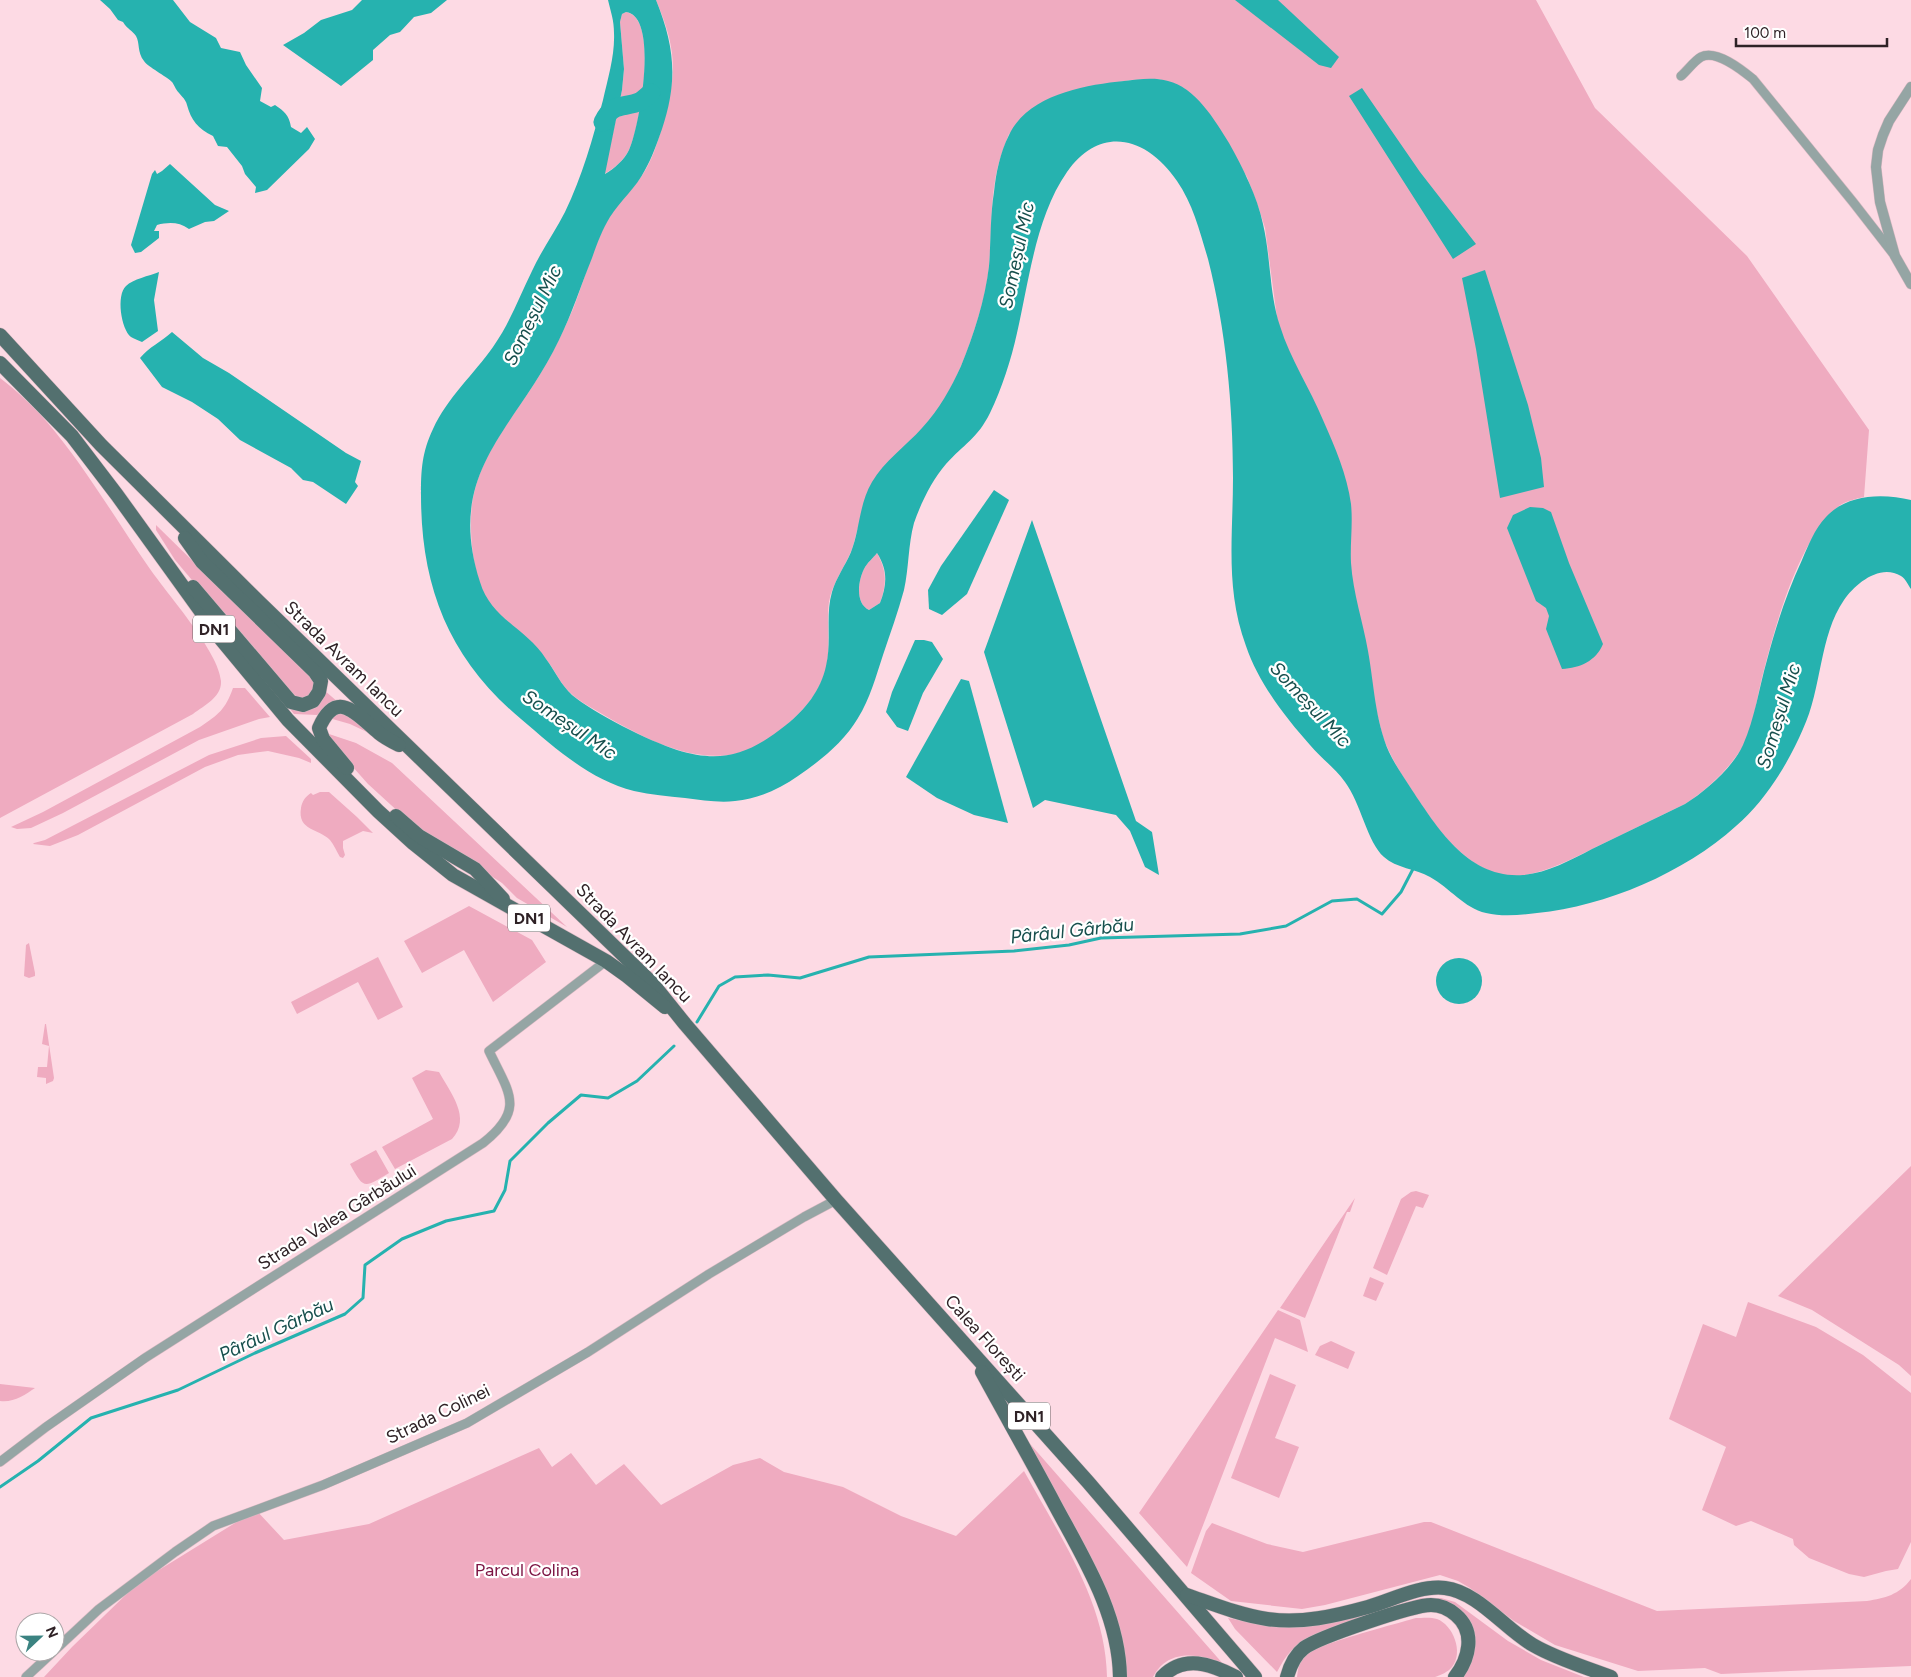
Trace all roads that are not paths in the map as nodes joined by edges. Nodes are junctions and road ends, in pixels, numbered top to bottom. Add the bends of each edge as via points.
1 (1681, 76) dead end
2 (1911, 87) edge
3 (1895, 256) junction
4 (1911, 284) edge
5 (0, 335) edge
6 (0, 362) edge
7 (165, 509) junction
8 (163, 560) junction
9 (418, 756) junction
10 (513, 909) junction
11 (606, 961) junction
12 (686, 1026) junction
13 (836, 1200) junction
14 (969, 1349) junction
15 (0, 1462) edge
16 (1187, 1595) junction
17 (65, 1641) edge
18 (42, 1662) edge
19 (26, 1677) edge
20 (1120, 1677) edge
21 (1162, 1677) edge
22 (1236, 1677) edge
23 (1255, 1677) edge
24 (1287, 1677) edge
25 (1455, 1677) edge
26 (1611, 1677) edge

1 - 3 street via 1701,57 1710,55 1722,58 1753,79
2 - 3 street via 1883,135 1876,168 1880,202
3 - 4 street
5 - 7 main road, Strada Avram Iancu / DN1
6 - 8 main road, Strada Avram Iancu / DN1 via 72,436
7 - 8 main road via 202,562 315,672 321,681 313,701 303,704 291,702 189,582
7 - 9 main road, Strada Avram Iancu / DN1
8 - 10 main road, Strada Avram Iancu / DN1 via 220,638 288,720 378,811 453,875
9 - 10 main road via 380,735 353,710 343,707 332,709 319,728 339,759 388,809 419,836 475,869
9 - 12 main road, Strada Avram Iancu / DN1 via 636,966
10 - 11 main road, Strada Avram Iancu / DN1
11 - 12 main road, Strada Avram Iancu / DN1
11 - 15 street, Strada Valea Gârbăului via 489,1051 508,1092 510,1105 508,1118 498,1131 145,1358
12 - 13 main road, Calea Florești / DN1
13 - 14 main road, Calea Florești / DN1
13 - 17 street, Strada Colinei via 776,1233 588,1352 467,1422 323,1485 214,1526 99,1609
14 - 16 main road, Calea Florești / DN1
14 - 20 main road via 1091,1572 1115,1634
16 - 23 main road, Calea Florești / DN1
16 - 26 main road via 1266,1619 1296,1620 1324,1618 1422,1590 1447,1588 1471,1598 1536,1647
18 - 19 street, Strada Colinei
21 - 22 main road via 1173,1668 1191,1663 1212,1666
24 - 25 main road via 1295,1658 1316,1640 1392,1614 1430,1605 1451,1611 1466,1629 1469,1640 1467,1656

